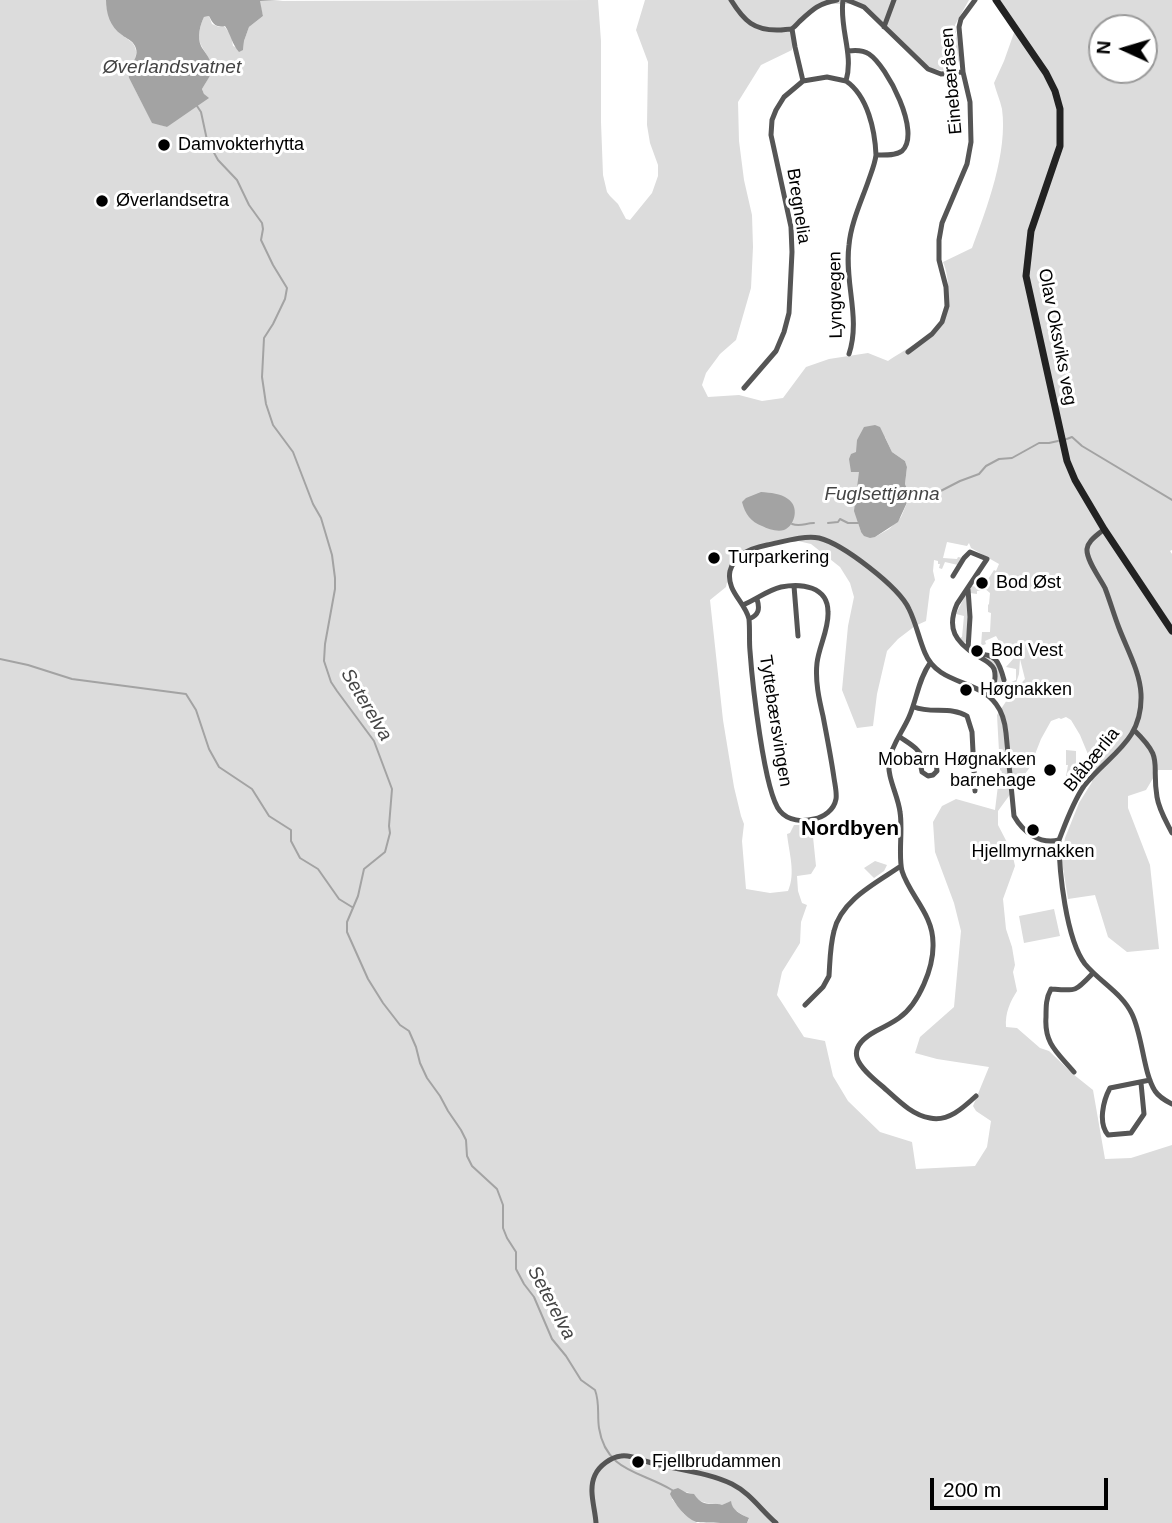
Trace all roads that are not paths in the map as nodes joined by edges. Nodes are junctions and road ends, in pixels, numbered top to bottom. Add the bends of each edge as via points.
1 (731, 0) edge
2 (837, 0) edge
3 (845, 0) edge
4 (894, 0) edge
5 (975, 0) edge
6 (996, 0) edge
7 (884, 27) junction
8 (792, 29) junction
9 (848, 51) junction
10 (963, 72) junction
11 (803, 81) junction
12 (846, 81) junction
13 (876, 155) junction
14 (908, 352) dead end
15 (849, 354) dead end
16 (744, 388) dead end
17 (1104, 529) junction
18 (953, 576) dead end
19 (793, 586) junction
20 (968, 588) junction
21 (757, 599) junction
22 (743, 605) junction
23 (748, 619) junction
24 (1172, 631) edge
25 (798, 636) dead end
26 (968, 649) junction
27 (974, 654) junction
28 (930, 663) junction
29 (1004, 680) dead end
30 (990, 696) junction
31 (914, 707) junction
32 (1134, 730) junction
33 (900, 737) junction
34 (924, 761) dead end
35 (975, 791) dead end
36 (1172, 833) edge
37 (1059, 840) junction
38 (901, 866) junction
39 (1093, 972) junction
40 (805, 1005) dead end
41 (1074, 1072) dead end
42 (1150, 1080) junction
43 (1141, 1083) junction
44 (976, 1097) dead end
45 (1172, 1104) edge
46 (596, 1523) edge
47 (776, 1523) edge

1 - 8 street via 749,23 773,30
2 - 8 street via 814,8
3 - 7 street via 864,7
3 - 9 street via 842,19
4 - 7 street
5 - 10 street, Einebæråsen via 959,27
6 - 17 street, Olav Oksviks veg via 1046,73 1060,109 1060,146 1031,230 1026,276 1067,461
7 - 10 street via 928,69 941,74
8 - 11 street
9 - 12 street
9 - 13 street via 867,53 876,61 906,120 909,134 903,150
10 - 14 street, Einebæråsen via 970,102 971,142 939,240 947,306 932,334
11 - 12 street via 827,77
11 - 16 street, Bregnelia via 776,110 771,135 790,227 789,313 776,351
12 - 13 street, Lyngvegen via 863,101
13 - 15 street, Lyngvegen via 849,244 854,318
17 - 24 street, Olav Oksviks veg
17 - 32 street, Blåbærlia via 1087,550 1137,675 1141,694
18 - 20 street via 970,552 987,559
19 - 21 street
19 - 23 street, Tyttebærsvingen via 817,589 828,604 829,615 816,678 836,800 831,810 814,820 792,820 774,802 758,721
19 - 25 street
20 - 26 street
20 - 26 street via 957,604 952,625
21 - 22 street
21 - 23 street, Tyttebærsvingen via 759,610
22 - 23 street, Tyttebærsvingen
22 - 28 street via 732,589 730,575 741,555 764,545 820,538 845,549 895,588 909,609
26 - 27 street
27 - 29 street via 995,659
27 - 30 street via 994,671
28 - 30 street
28 - 31 street
30 - 37 street via 1004,720 1014,817 1035,837
31 - 33 street
31 - 35 street via 967,716
32 - 36 street via 1156,759 1157,796
32 - 37 street, Blåbærlia via 1085,785
33 - 34 street via 915,747
33 - 38 street via 889,769 900,811
37 - 39 street via 1072,937
38 - 40 street via 860,894 839,916 829,976
38 - 44 street via 928,918 932,955 912,1007 864,1038 857,1048 858,1062 909,1109 926,1118 949,1117
39 - 41 street via 1073,991 1051,989 1046,998 1048,1039
39 - 42 street via 1132,1013
42 - 43 street
42 - 45 street via 1156,1092
43 - 43 street via 1144,1114 1131,1133 1108,1135 1102,1117 1110,1088
46 - 47 street via 591,1492 595,1474 615,1457 625,1455 732,1484

